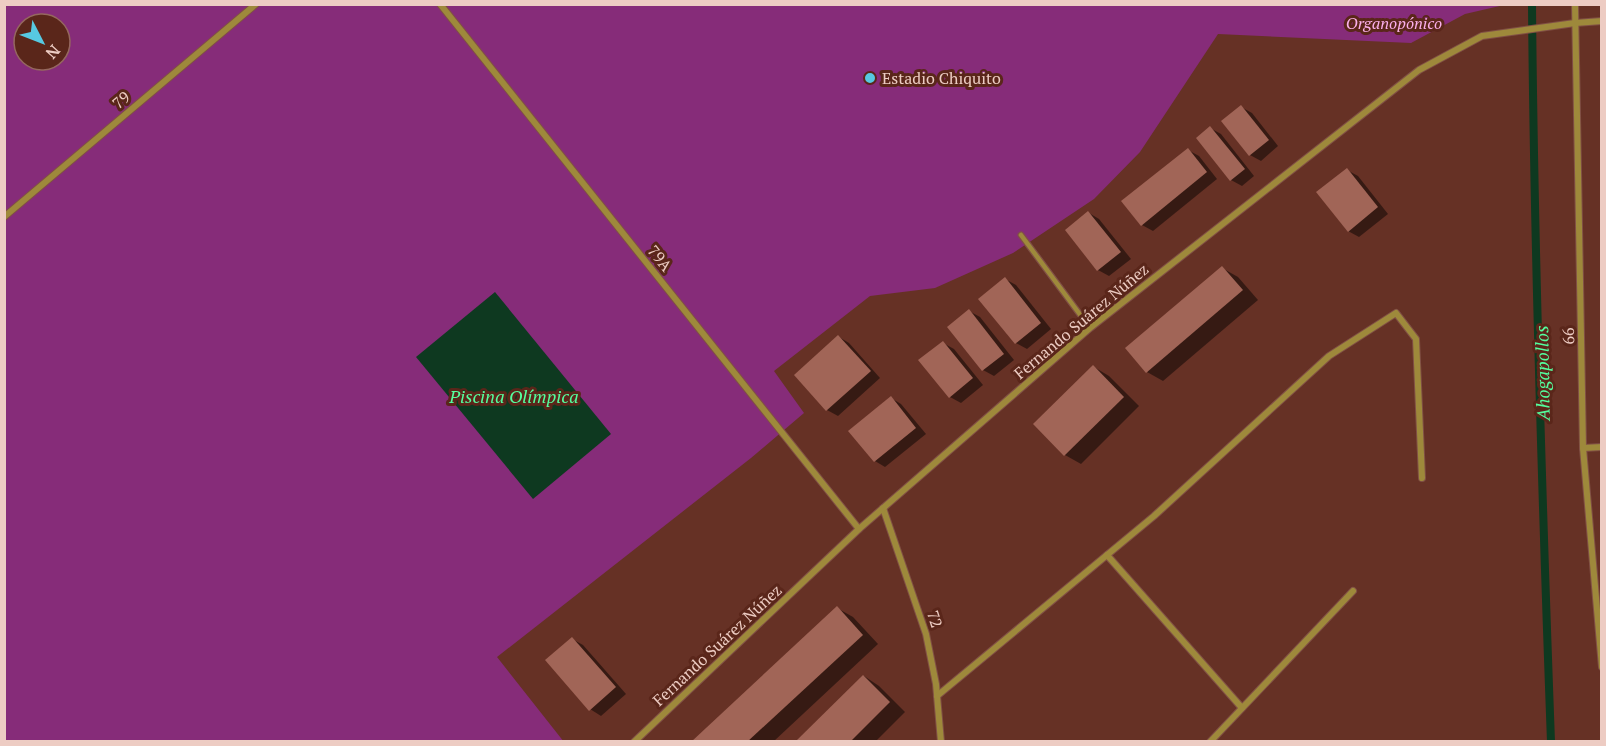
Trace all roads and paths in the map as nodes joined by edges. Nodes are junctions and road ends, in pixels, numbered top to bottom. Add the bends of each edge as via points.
1 (256, 4) edge
2 (440, 4) edge
3 (1575, 4) edge
4 (1602, 21) edge
5 (1575, 23) junction
6 (4, 217) edge
7 (1021, 235) dead end
8 (1090, 328) junction
9 (1602, 447) edge
10 (1583, 448) junction
11 (1422, 478) dead end
12 (884, 508) junction
13 (860, 529) junction
14 (1107, 555) junction
15 (1353, 591) dead end
16 (1602, 667) edge
17 (937, 696) junction
18 (1242, 708) junction
19 (634, 741) edge
20 (941, 741) edge
21 (1210, 741) edge

1 - 6 street, 79
2 - 13 street, 79A
3 - 5 street, 66
4 - 5 street, Fernando Suárez Núñez
5 - 8 street, Fernando Suárez Núñez via 1482,36 1419,70
5 - 10 street, 66
7 - 8 lane
8 - 12 street, Fernando Suárez Núñez
9 - 10 street
10 - 16 street, 66
11 - 14 street via 1416,339 1396,313 1329,356
12 - 13 street, Fernando Suárez Núñez
12 - 17 street, 72 via 926,634
13 - 19 street, Fernando Suárez Núñez
14 - 17 street
14 - 18 street
15 - 18 street
17 - 20 street, 72
18 - 21 street

